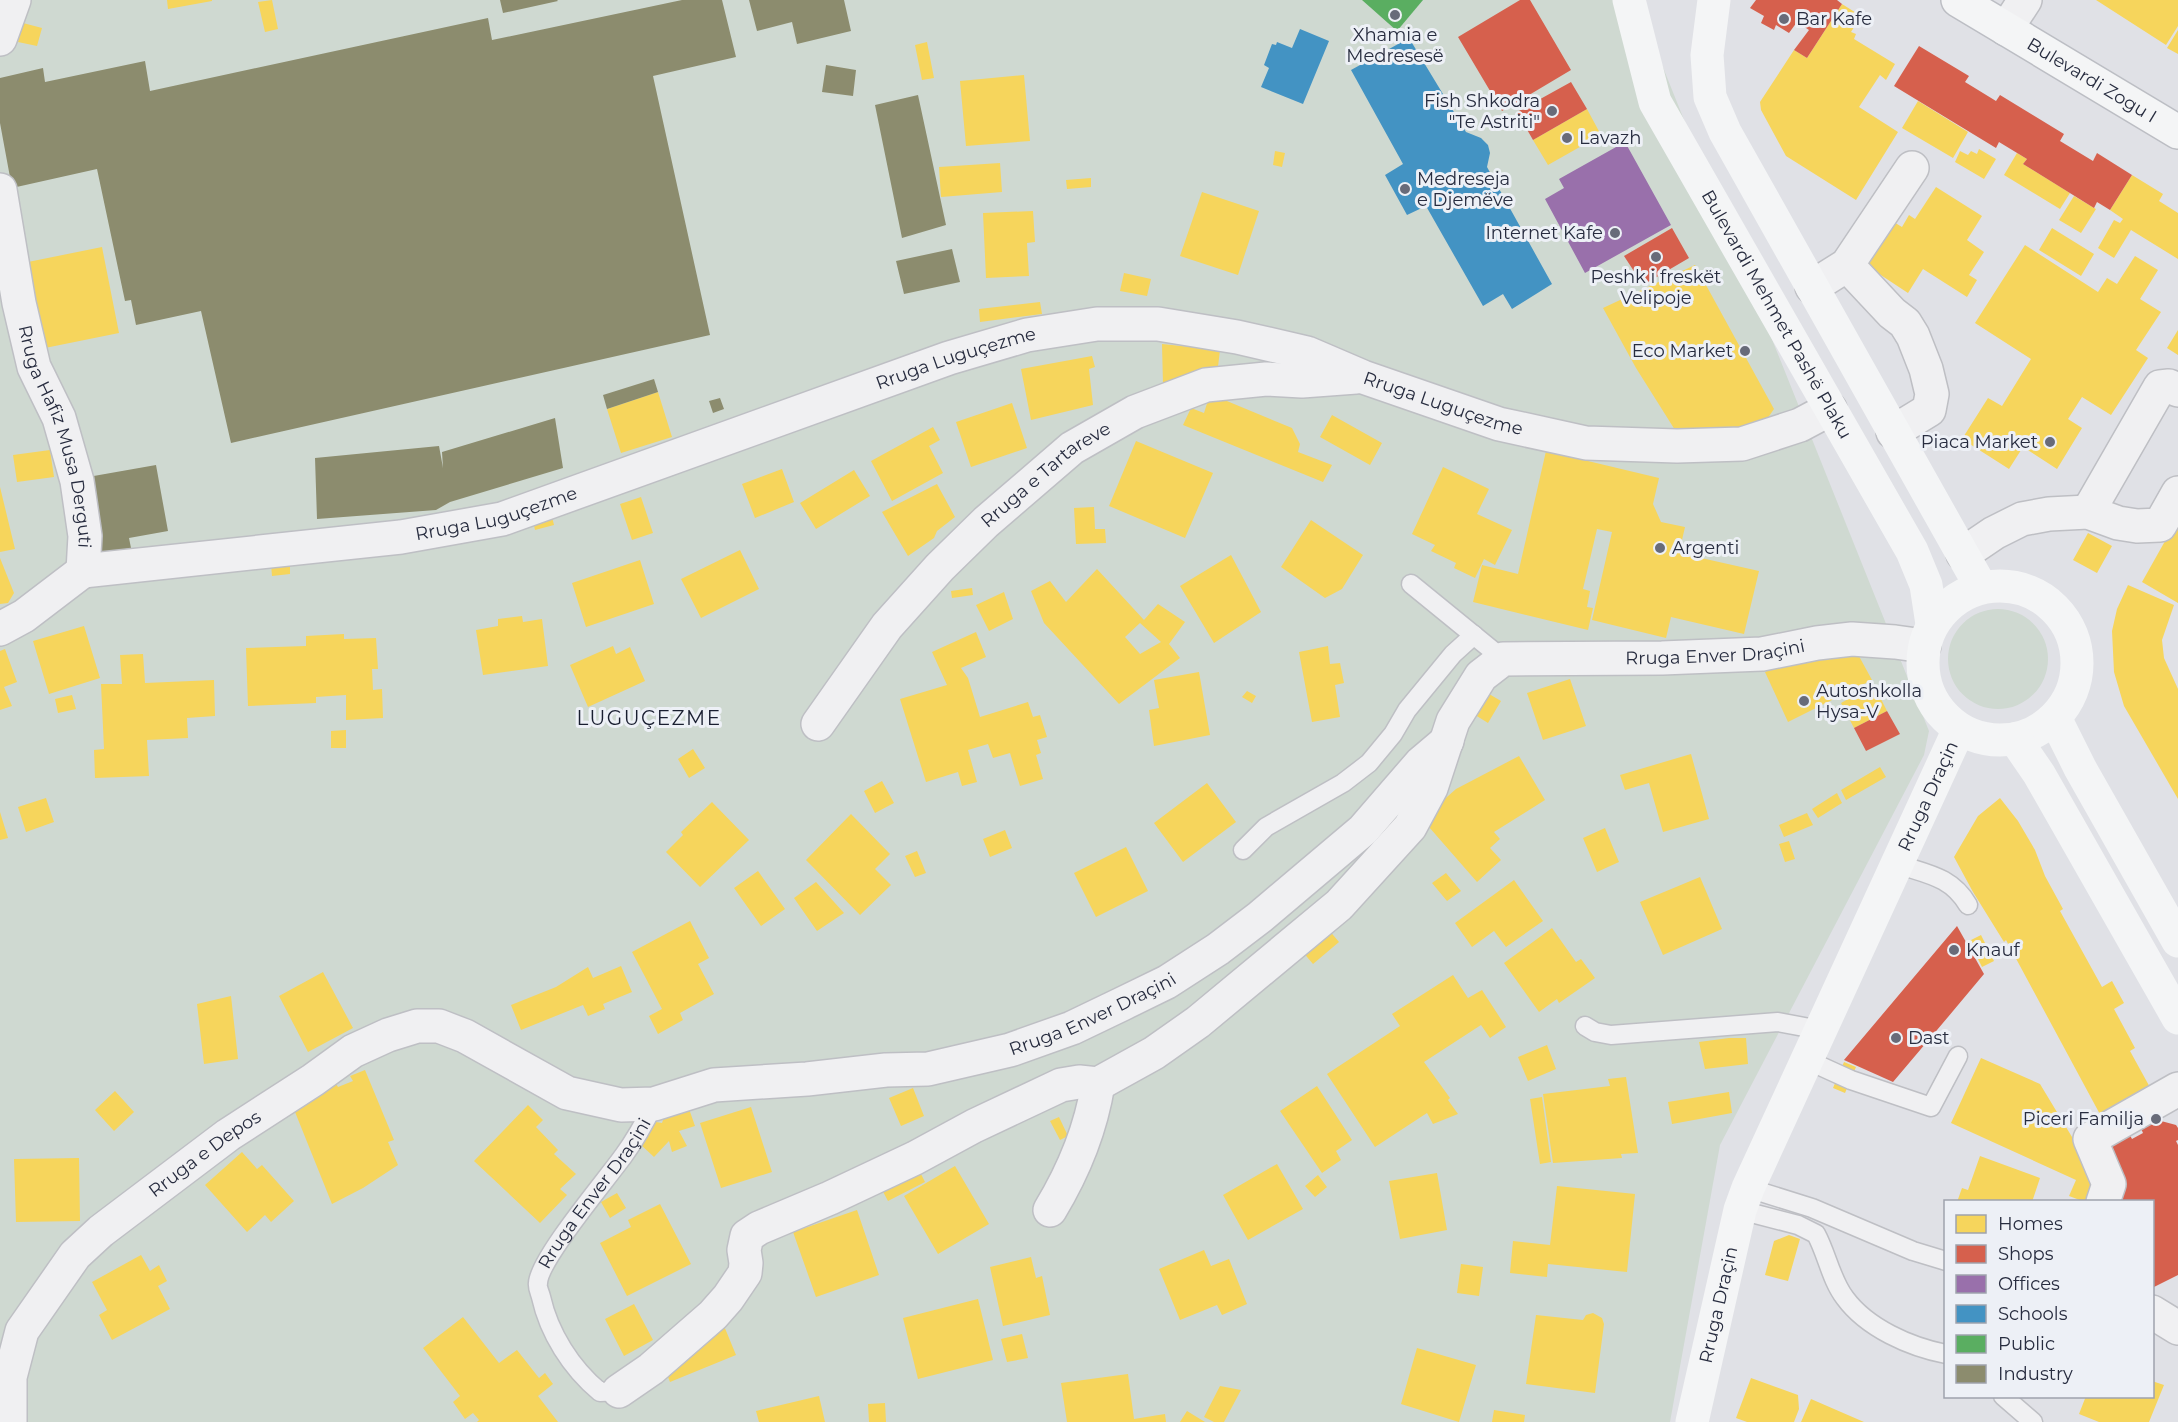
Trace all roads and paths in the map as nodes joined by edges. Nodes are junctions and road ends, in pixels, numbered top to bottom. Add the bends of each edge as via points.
1 (14, 0) edge
2 (1629, 0) edge
3 (1714, 0) edge
4 (1958, 0) edge
5 (2025, 0) edge
6 (2007, 29) junction
7 (0, 39) edge
8 (2178, 132) edge
9 (1912, 168) dead end
10 (0, 190) edge
11 (1847, 265) junction
12 (1812, 287) junction
13 (10, 308) edge
14 (1363, 377) junction
15 (2178, 390) edge
16 (1830, 409) junction
17 (1893, 432) junction
18 (2178, 494) edge
19 (2088, 512) junction
20 (1963, 554) junction
21 (83, 571) junction
22 (1411, 584) dead end
23 (1981, 587) junction
24 (0, 629) edge
25 (1474, 635) junction
26 (1928, 635) junction
27 (1503, 659) junction
28 (2055, 718) junction
29 (818, 724) dead end
30 (1959, 729) junction
31 (2015, 739) junction
32 (1447, 741) junction
33 (1243, 850) dead end
34 (1897, 864) junction
35 (1968, 905) dead end
36 (2178, 941) edge
37 (2178, 1018) edge
38 (1585, 1026) dead end
39 (1820, 1030) junction
40 (1958, 1056) dead end
41 (1807, 1060) junction
42 (508, 1061) joint
43 (1098, 1084) junction
44 (2178, 1089) edge
45 (654, 1104) junction
46 (1744, 1199) junction
47 (2104, 1200) edge
48 (1050, 1210) dead end
49 (1944, 1260) edge
50 (2154, 1313) edge
51 (2178, 1328) edge
52 (1938, 1352) edge
53 (619, 1391) joint
54 (2005, 1398) edge
55 (10, 1422) edge
56 (1692, 1422) edge
57 (2033, 1422) edge

1 - 7 street
2 - 16 main road, Bulevardi Mehmet Pashë Plaku via 1655,102
3 - 12 main road via 1707,55 1710,97 1725,132
4 - 6 main road, Bulevardi Zogu I
5 - 6 street, Bulevardi Zogu I
6 - 8 main road, Bulevardi Zogu I
9 - 11 street
10 - 13 street, Rruga Hafiz Musa Derguti
11 - 12 street
11 - 17 street via 1905,323 1926,369 1932,394 1929,411
12 - 17 main road
13 - 21 street, Rruga Hafiz Musa Derguti via 59,418 77,481 85,536
14 - 16 street, Rruga Luguçezme via 1499,424 1586,443 1677,446 1799,437
14 - 21 street, Rruga Luguçezme via 1307,353 1237,337 1158,324 1097,324 1027,335 938,362 502,519 401,537
14 - 29 street, Rruga e Tartareve via 1206,385 1135,412 1072,448 940,567 887,626
15 - 19 street via 2160,387
16 - 26 main road, Bulevardi Mehmet Pashë Plaku via 1922,570 1930,599
17 - 20 main road
18 - 19 street via 2160,525 2118,523
19 - 20 street via 2022,519
20 - 23 main road
21 - 24 street
22 - 25 lane
23 - 26 main road, Bulevardi Mehmet Pashë Plaku via 1961,595 1945,608
23 - 28 main road, Bulevardi Mehmet Pashë Plaku via 2006,585 2030,591 2052,605 2067,624 2076,648 2076,673 2069,697
25 - 27 lane
25 - 33 lane via 1453,654 1407,710 1369,763 1343,783 1266,827
26 - 27 street, Rruga Enver Draçini via 1817,643 1762,654
26 - 30 main road, Bulevardi Mehmet Pashë Plaku via 1922,670 1928,693 1941,713
27 - 32 street, Rruga Enver Draçini via 1475,684
28 - 31 main road, Bulevardi Mehmet Pashë Plaku via 2043,728
28 - 36 main road
30 - 31 main road, Bulevardi Mehmet Pashë Plaku via 1976,737
30 - 34 main road, Rruga Draçin
31 - 37 main road
32 - 43 street, Rruga Enver Draçini via 1418,816 1339,905 1198,1022 1154,1053
32 - 45 street, Rruga Enver Draçini via 1421,764 1364,830 1260,917 1167,982 1072,1028 1010,1050 928,1069 714,1085
34 - 35 lane, Rruga Draçin via 1944,880 1960,891
34 - 39 main road, Rruga Draçin
38 - 39 lane via 1611,1035 1778,1022
39 - 41 main road, Rruga Draçin
40 - 41 lane via 1931,1107 1851,1080
41 - 46 main road, Rruga Draçin
42 - 45 street, Rruga Enver Draçini via 567,1093 621,1105
42 - 55 street, Rruga e Depos via 439,1026 417,1026 353,1051 228,1135 75,1255 22,1330 10,1377
43 - 48 street via 1095,1106 1076,1160
43 - 53 street, Rruga Enver Draçini via 1062,1085 915,1158 759,1228 747,1236 745,1273 728,1298 651,1369
44 - 47 street via 2090,1139 2109,1184
45 - 53 lane, Rruga Enver Draçini via 624,1155 555,1248 537,1283 553,1333 587,1382 600,1392
46 - 49 lane via 1812,1208
46 - 52 lane via 1816,1234 1844,1298 1863,1318 1889,1334
46 - 56 main road, Rruga Draçin
50 - 51 street
54 - 57 lane

